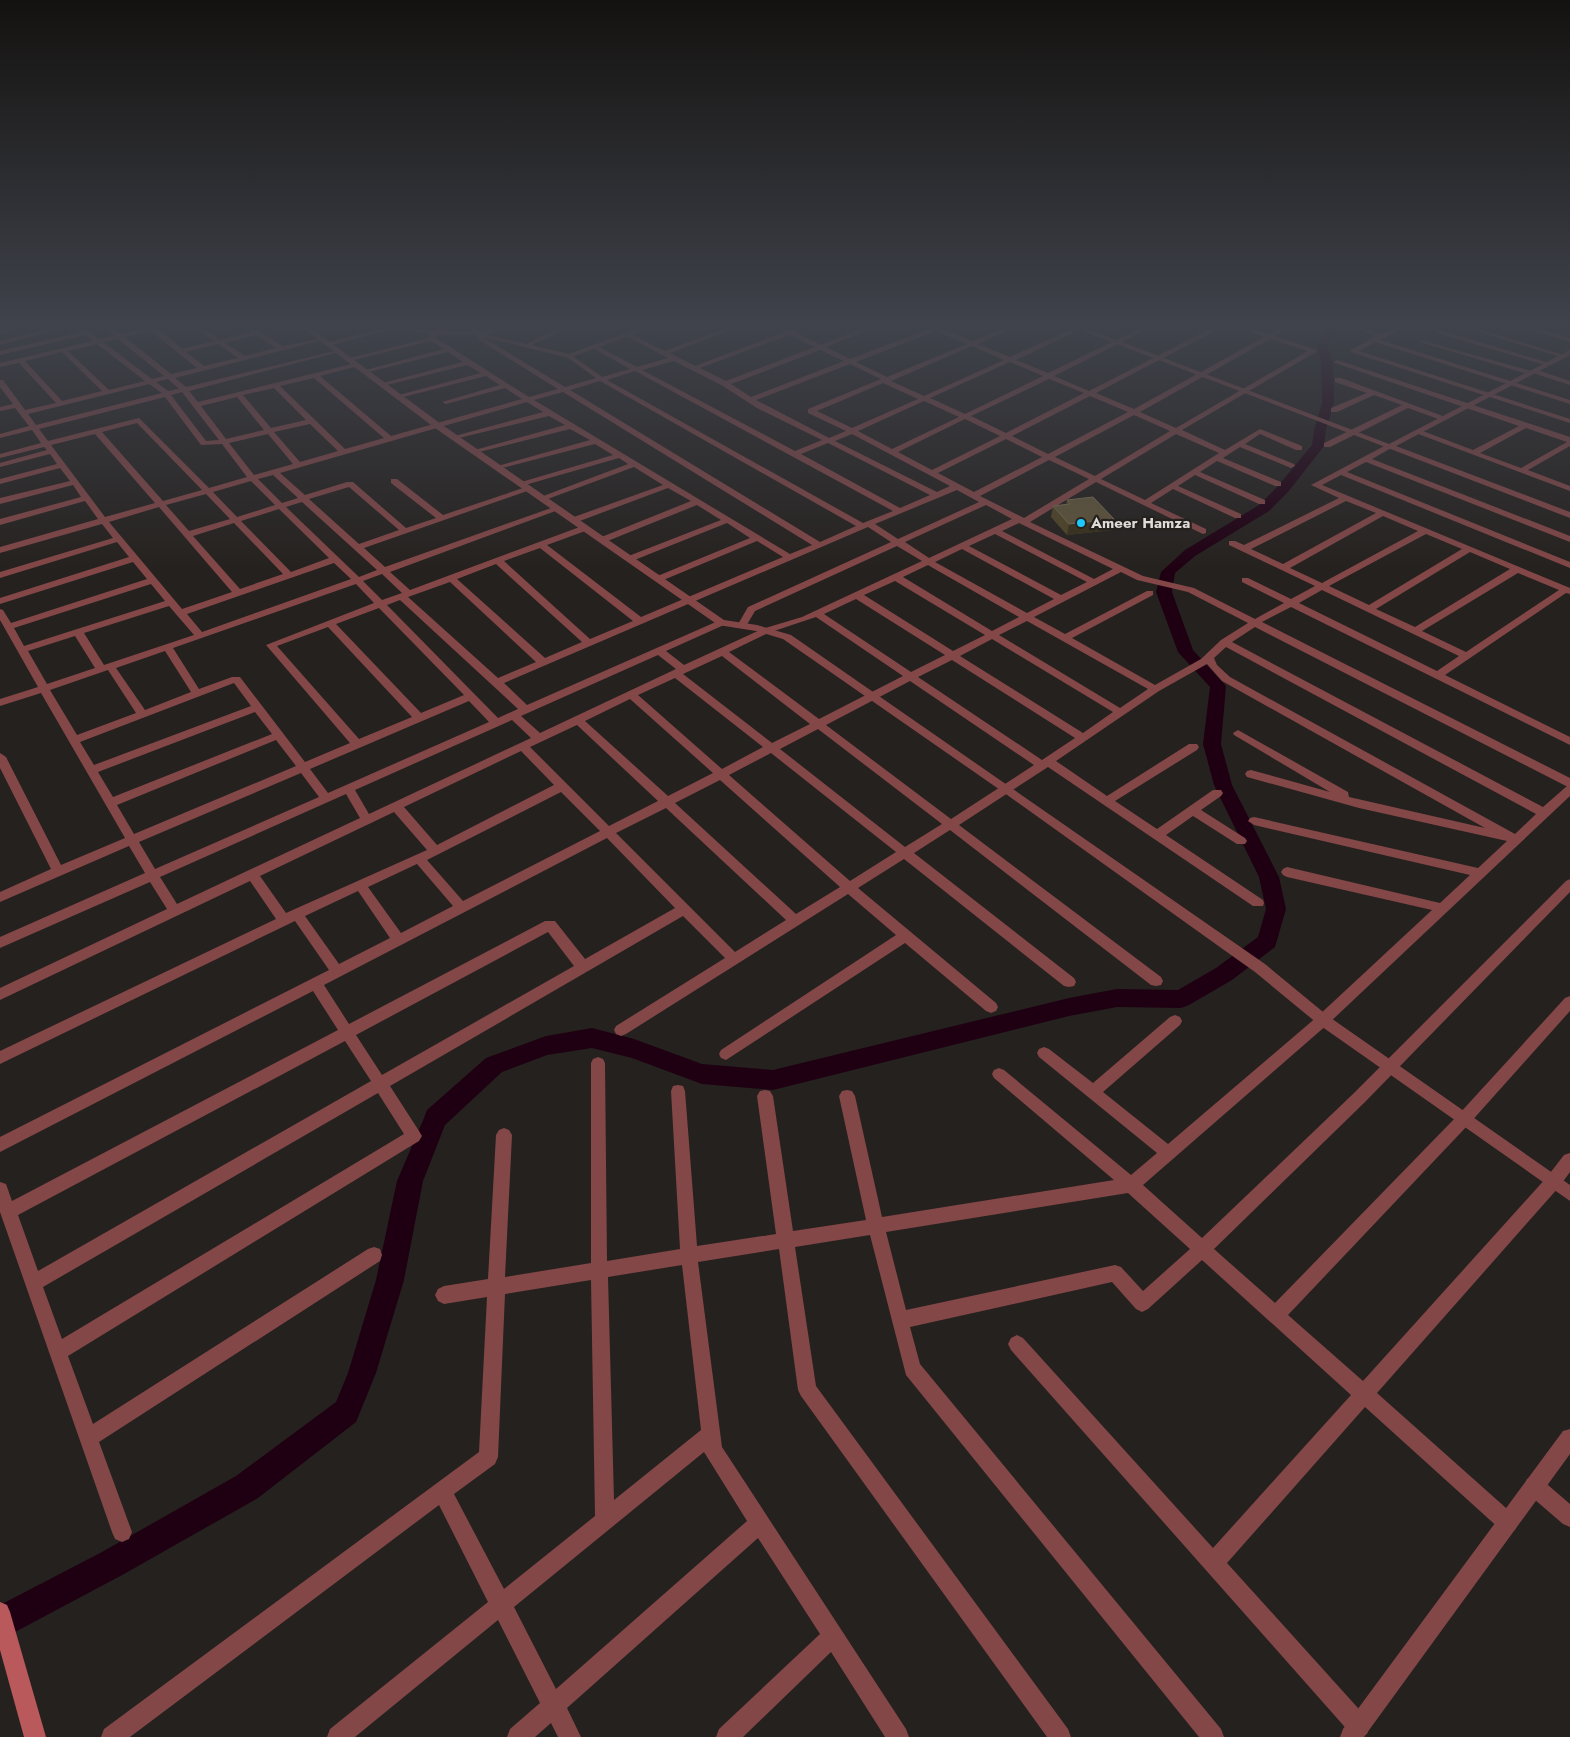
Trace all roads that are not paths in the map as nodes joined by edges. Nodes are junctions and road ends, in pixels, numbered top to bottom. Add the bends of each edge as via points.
1 (21, 409) edge
2 (40, 409) edge
3 (104, 409) edge
4 (178, 409) edge
5 (199, 409) edge
6 (251, 409) edge
7 (299, 409) edge
8 (355, 409) edge
9 (416, 409) edge
10 (497, 409) edge
11 (543, 409) edge
12 (595, 409) edge
13 (655, 409) edge
14 (712, 409) edge
15 (767, 409) edge
16 (818, 409) edge
17 (901, 409) edge
18 (949, 409) edge
19 (978, 409) edge
20 (1058, 409) edge
21 (1127, 409) edge
22 (1139, 409) edge
23 (1211, 409) edge
24 (1290, 409) edge
25 (1399, 409) edge
26 (1419, 409) edge
27 (1462, 409) edge
28 (1477, 409) edge
29 (1535, 409) edge
30 (1134, 412) junction
31 (24, 413) junction
32 (550, 413) junction
33 (964, 416) junction
34 (1444, 418) junction
35 (311, 421) junction
36 (1570, 421) edge
37 (1526, 425) junction
38 (438, 426) junction
39 (572, 426) junction
40 (35, 427) junction
41 (1176, 430) junction
42 (97, 431) junction
43 (269, 431) junction
44 (852, 431) junction
45 (1349, 431) junction
46 (1417, 432) junction
47 (0, 436) edge
48 (1005, 436) junction
49 (455, 437) junction
50 (390, 439) junction
51 (828, 440) junction
52 (596, 441) junction
53 (224, 442) junction
54 (1570, 442) edge
55 (1239, 444) junction
56 (1327, 445) dead end
57 (50, 447) junction
58 (1390, 447) junction
59 (1298, 448) dead end
60 (476, 451) junction
61 (343, 452) junction
62 (892, 452) junction
63 (1226, 453) junction
64 (1473, 453) junction
65 (795, 454) junction
66 (620, 455) junction
67 (0, 456) edge
68 (1049, 457) junction
69 (1217, 458) junction
70 (1365, 459) junction
71 (636, 464) junction
72 (0, 465) edge
73 (63, 465) junction
74 (298, 465) junction
75 (1291, 466) dead end
76 (498, 467) junction
77 (1521, 471) junction
78 (274, 472) junction
79 (1194, 472) junction
80 (1340, 472) junction
81 (933, 473) junction
82 (252, 478) junction
83 (1095, 479) junction
84 (394, 481) dead end
85 (0, 482) edge
86 (75, 482) junction
87 (1278, 484) dead end
88 (669, 485) junction
89 (526, 486) junction
90 (958, 486) junction
91 (1172, 486) junction
92 (1568, 486) edge
93 (206, 491) junction
94 (936, 495) junction
95 (975, 495) junction
96 (87, 498) junction
97 (542, 498) junction
98 (1346, 498) junction
99 (304, 499) junction
100 (0, 501) edge
101 (697, 502) junction
102 (986, 502) junction
103 (1262, 502) dead end
104 (1145, 503) junction
105 (159, 504) junction
106 (281, 506) junction
107 (557, 509) junction
108 (900, 511) junction
109 (1383, 513) junction
110 (1570, 515) edge
111 (1238, 516) dead end
112 (443, 519) junction
113 (103, 520) junction
114 (235, 520) junction
115 (574, 520) junction
116 (727, 520) junction
117 (1022, 521) junction
118 (0, 522) edge
119 (866, 526) junction
120 (585, 528) junction
121 (405, 531) junction
122 (996, 531) junction
123 (1203, 531) dead end
124 (1425, 531) junction
125 (187, 535) junction
126 (757, 538) junction
127 (119, 539) junction
128 (1570, 539) edge
129 (602, 540) junction
130 (897, 542) junction
131 (1232, 543) dead end
132 (540, 544) junction
133 (819, 545) junction
134 (962, 546) junction
135 (358, 547) junction
136 (1244, 549) junction
137 (1469, 549) junction
138 (0, 550) edge
139 (789, 557) junction
140 (135, 558) junction
141 (336, 559) junction
142 (629, 559) junction
143 (497, 560) junction
144 (929, 562) junction
145 (1570, 565) edge
146 (1283, 568) junction
147 (1120, 569) junction
148 (1517, 569) junction
149 (383, 570) junction
150 (0, 574) edge
151 (289, 575) junction
152 (896, 577) junction
153 (450, 578) junction
154 (153, 580) junction
155 (658, 580) junction
156 (1245, 580) dead end
157 (358, 581) junction
158 (1093, 582) junction
159 (1322, 586) junction
160 (1568, 590) edge
161 (238, 593) junction
162 (1150, 593) dead end
163 (404, 595) junction
164 (857, 595) junction
165 (1061, 599) junction
166 (0, 601) edge
167 (688, 601) junction
168 (172, 602) junction
169 (380, 603) junction
170 (1291, 603) junction
171 (1369, 609) junction
172 (0, 612) edge
173 (180, 613) junction
174 (816, 613) junction
175 (1026, 617) junction
176 (639, 621) junction
177 (329, 623) junction
178 (721, 623) junction
179 (1254, 623) junction
180 (742, 626) junction
181 (8, 627) junction
182 (765, 631) junction
183 (1415, 631) junction
184 (78, 632) junction
185 (992, 635) junction
186 (200, 636) junction
187 (1065, 638) junction
188 (588, 642) junction
189 (1225, 642) junction
190 (167, 647) junction
191 (21, 650) junction
192 (658, 650) junction
193 (722, 651) junction
194 (952, 655) junction
195 (1467, 656) junction
196 (1207, 660) junction
197 (543, 662) junction
198 (106, 668) junction
199 (680, 671) junction
200 (910, 676) junction
201 (1438, 676) junction
202 (496, 682) junction
203 (43, 689) junction
204 (1154, 689) junction
205 (197, 694) junction
206 (630, 695) junction
207 (471, 696) junction
208 (871, 696) junction
209 (0, 703) edge
210 (256, 706) junction
211 (525, 709) junction
212 (1120, 712) junction
213 (143, 715) junction
214 (513, 715) junction
215 (419, 718) junction
216 (578, 720) junction
217 (496, 722) junction
218 (818, 724) junction
219 (1238, 733) dead end
220 (278, 735) junction
221 (1082, 737) junction
222 (538, 738) junction
223 (74, 740) junction
224 (1570, 741) edge
225 (357, 744) junction
226 (522, 746) junction
227 (1193, 747) dead end
228 (771, 748) junction
229 (0, 756) edge
230 (1044, 763) junction
231 (302, 768) junction
232 (91, 771) junction
233 (720, 774) junction
234 (1251, 774) dead end
235 (1570, 783) edge
236 (562, 786) junction
237 (348, 788) junction
238 (1008, 789) junction
239 (1570, 789) edge
240 (1217, 793) dead end
241 (326, 798) junction
242 (1107, 801) junction
243 (666, 802) junction
244 (110, 803) junction
245 (1359, 804) junction
246 (396, 806) junction
247 (1193, 810) junction
248 (1544, 813) junction
249 (367, 820) junction
250 (1254, 821) dead end
251 (949, 824) junction
252 (608, 832) junction
253 (1157, 835) junction
254 (131, 840) junction
255 (1516, 840) junction
256 (1242, 842) dead end
257 (435, 851) junction
258 (904, 852) junction
259 (419, 858) junction
260 (58, 871) junction
261 (1287, 872) dead end
262 (1481, 873) junction
263 (152, 875) junction
264 (252, 875) junction
265 (1570, 884) edge
266 (361, 886) junction
267 (848, 887) junction
268 (0, 897) edge
269 (1258, 903) dead end
270 (460, 908) junction
271 (1443, 908) junction
272 (684, 909) junction
273 (175, 911) junction
274 (297, 914) junction
275 (284, 920) junction
276 (795, 921) junction
277 (905, 936) junction
278 (398, 939) junction
279 (0, 943) edge
280 (734, 959) junction
281 (583, 967) junction
282 (337, 971) junction
283 (1156, 981) dead end
284 (1069, 982) dead end
285 (314, 983) junction
286 (0, 994) edge
287 (1570, 1002) edge
288 (991, 1007) dead end
289 (1323, 1020) junction
290 (1176, 1021) dead end
291 (621, 1030) dead end
292 (347, 1033) junction
293 (1044, 1053) dead end
294 (726, 1054) dead end
295 (0, 1058) edge
296 (598, 1062) dead end
297 (1390, 1067) junction
298 (999, 1074) dead end
299 (380, 1084) junction
300 (678, 1091) dead end
301 (1093, 1092) junction
302 (765, 1096) dead end
303 (846, 1096) dead end
304 (1464, 1120) junction
305 (504, 1135) dead end
306 (0, 1145) edge
307 (1168, 1153) junction
308 (1570, 1160) edge
309 (1553, 1182) junction
310 (1131, 1184) junction
311 (0, 1189) edge
312 (1570, 1194) edge
313 (8, 1212) junction
314 (876, 1226) junction
315 (786, 1240) junction
316 (1203, 1249) junction
317 (374, 1255) dead end
318 (689, 1256) junction
319 (599, 1270) junction
320 (33, 1283) junction
321 (497, 1287) junction
322 (444, 1295) dead end
323 (1276, 1314) junction
324 (900, 1320) junction
325 (1017, 1344) dead end
326 (58, 1352) junction
327 (1364, 1394) junction
328 (711, 1434) junction
329 (88, 1438) junction
330 (1570, 1438) edge
331 (1534, 1486) junction
332 (442, 1491) junction
333 (1570, 1517) edge
334 (605, 1520) junction
335 (760, 1523) junction
336 (1508, 1523) junction
337 (122, 1532) dead end
338 (1213, 1563) junction
339 (501, 1604) junction
340 (0, 1612) edge
341 (833, 1636) junction
342 (554, 1706) junction
343 (1355, 1731) edge
344 (35, 1737) edge
345 (112, 1737) edge
346 (338, 1737) edge
347 (518, 1737) edge
348 (570, 1737) edge
349 (726, 1737) edge
350 (898, 1737) edge
351 (1060, 1737) edge
352 (1213, 1737) edge

1 - 31 street
2 - 31 street
3 - 40 street
4 - 53 street via 204,443
5 - 53 street
6 - 43 street
7 - 35 street
8 - 50 street
9 - 38 street
10 - 38 street
11 - 32 street
12 - 133 street
13 - 119 street
14 - 65 street
15 - 51 street
16 - 44 street via 811,412
17 - 44 street
18 - 33 street
19 - 33 street
20 - 48 street
21 - 30 street
22 - 30 street
23 - 41 street
24 - 45 street
25 - 45 street
26 - 34 street
27 - 34 street
28 - 37 street
29 - 36 street
30 - 41 street
30 - 68 street
31 - 40 street
32 - 39 street
32 - 49 street
33 - 48 street
33 - 62 street
34 - 46 street
35 - 43 street
35 - 61 street
37 - 54 street
37 - 64 street
38 - 49 street
38 - 50 street
39 - 52 street
39 - 60 street
40 - 47 street
40 - 57 street
41 - 63 street
41 - 83 street
42 - 57 street
42 - 93 street via 139,420
42 - 105 street
43 - 53 street
43 - 74 street
44 - 51 street
44 - 62 street
45 - 56 street
45 - 58 street
46 - 58 street
46 - 64 street
48 - 68 street
48 - 81 street
49 - 60 street
50 - 61 street
51 - 65 street
51 - 94 street
52 - 66 street
52 - 76 street
53 - 82 street
54 - 77 street
55 - 59 street via 1260,432
55 - 63 street
55 - 75 street
57 - 67 street
57 - 72 street
57 - 73 street
58 - 70 street
58 - 110 street
60 - 76 street
61 - 74 street
62 - 81 street
63 - 69 street
64 - 77 street
65 - 108 street
66 - 71 street
66 - 89 street
68 - 83 street
68 - 95 street
69 - 79 street
69 - 87 street
70 - 80 street
70 - 128 street
71 - 88 street
71 - 97 street
73 - 85 street
73 - 86 street
74 - 78 street
76 - 89 street
77 - 92 street
78 - 82 street
78 - 99 street
79 - 91 street
79 - 103 street
80 - 98 street via 1315,485
80 - 145 street
81 - 90 street
82 - 93 street
82 - 106 street
83 - 104 street
83 - 117 street
84 - 112 street
86 - 96 street
86 - 100 street
88 - 101 street
88 - 115 street
89 - 97 street
89 - 112 street
90 - 94 street
90 - 95 street
91 - 104 street
91 - 111 street
93 - 105 street
93 - 114 street
94 - 108 street
95 - 102 street
96 - 113 street
96 - 118 street
97 - 107 street
98 - 109 street
98 - 136 street
99 - 106 street
99 - 121 street via 350,484
99 - 135 street
101 - 116 street
101 - 129 street
102 - 117 street
102 - 130 street
104 - 123 street
105 - 113 street
105 - 125 street
106 - 114 street
106 - 141 street
107 - 115 street
107 - 149 street
108 - 119 street
109 - 124 street
109 - 146 street
112 - 121 street
113 - 127 street
113 - 138 street
114 - 125 street
114 - 151 street
115 - 120 street
116 - 126 street
116 - 142 street
117 - 122 street
117 - 147 street
119 - 130 street
119 - 133 street
120 - 129 street
120 - 132 street
121 - 135 street
122 - 134 street
122 - 158 street
124 - 137 street
124 - 159 street
125 - 161 street
126 - 139 street
126 - 155 street
127 - 140 street
127 - 150 street
129 - 142 street
130 - 144 street
130 - 180 street via 751,609
131 - 136 street
132 - 143 street
132 - 176 street
133 - 139 street
134 - 144 street
134 - 165 street
135 - 149 street
136 - 146 street
137 - 148 street
137 - 171 street
139 - 167 street
140 - 154 street
140 - 166 street
141 - 151 street
141 - 157 street
142 - 155 street
143 - 153 street
143 - 188 street
144 - 152 street
144 - 175 street
146 - 159 street
147 - 158 street
147 - 179 street via 1146,580 1191,590
148 - 160 street
148 - 183 street
149 - 157 street
149 - 163 street
151 - 161 street
152 - 164 street
152 - 185 street
153 - 163 street
153 - 197 street
154 - 168 street
154 - 181 street
155 - 167 street
156 - 170 street
157 - 169 street
157 - 186 street
158 - 165 street
159 - 170 street
159 - 171 street
160 - 195 street
161 - 173 street
162 - 187 street
163 - 169 street
163 - 202 street
164 - 174 street
164 - 194 street
165 - 175 street
167 - 176 street
167 - 178 street
168 - 173 street
168 - 184 street
169 - 177 street
169 - 207 street
170 - 179 street
170 - 201 street
171 - 183 street
172 - 181 street
173 - 186 street
174 - 182 street
174 - 200 street
175 - 185 street
175 - 187 street
176 - 188 street
177 - 215 street
177 - 225 street via 271,645
178 - 180 street
178 - 192 street
179 - 189 street
179 - 235 street
180 - 182 street
181 - 191 street
182 - 193 street
182 - 208 street via 787,637
183 - 195 street
184 - 191 street
184 - 198 street
185 - 194 street
185 - 212 street
186 - 190 street
187 - 204 street
188 - 197 street
189 - 196 street
189 - 248 street
190 - 198 street
190 - 205 street
191 - 203 street
192 - 199 street
192 - 211 street
193 - 199 street
193 - 218 street
194 - 200 street
194 - 221 street
195 - 201 street
196 - 204 street
196 - 255 street via 1226,679
197 - 202 street
198 - 203 street
198 - 213 street
199 - 206 street
199 - 228 street
200 - 208 street
200 - 230 street
201 - 224 street
202 - 211 street
203 - 209 street
203 - 223 street
204 - 212 street
205 - 210 street via 236,679
205 - 213 street
206 - 216 street
206 - 233 street
207 - 215 street
207 - 217 street
208 - 218 street
208 - 238 street
210 - 220 street
210 - 232 street
211 - 214 street
212 - 221 street
213 - 223 street
214 - 217 street
214 - 222 street
215 - 225 street
216 - 222 street
216 - 243 street
217 - 237 street
218 - 228 street
218 - 251 street
219 - 245 street
220 - 231 street
220 - 244 street
221 - 230 street
222 - 226 street
223 - 232 street
225 - 231 street
226 - 236 street
226 - 246 street
227 - 242 street
228 - 233 street
228 - 258 street
229 - 260 street
230 - 238 street
230 - 242 street
231 - 241 street
231 - 254 street
232 - 244 street
233 - 243 street
233 - 267 street
234 - 245 street
236 - 252 street
236 - 257 street
237 - 241 street
237 - 249 street
238 - 251 street
238 - 289 street via 1260,968
239 - 248 street
240 - 247 street
241 - 263 street
242 - 253 street
243 - 252 street
243 - 276 street
244 - 254 street
245 - 255 street
246 - 249 street
246 - 257 street
247 - 253 street
247 - 256 street
248 - 255 street
249 - 264 street
250 - 262 street
251 - 258 street
251 - 283 street
252 - 270 street
252 - 272 street
253 - 269 street
254 - 260 street
254 - 263 street
255 - 262 street
257 - 259 street
258 - 267 street
258 - 284 street
259 - 266 street
259 - 270 street
260 - 268 street
261 - 271 street
262 - 271 street
263 - 273 street
263 - 279 street
264 - 273 street
264 - 275 street
265 - 297 street
266 - 274 street
266 - 278 street
267 - 276 street
267 - 277 street
270 - 278 street
271 - 289 street
272 - 280 street
272 - 281 street
273 - 286 street
274 - 275 street
274 - 282 street
275 - 295 street
276 - 280 street
277 - 288 street
277 - 294 street
278 - 282 street
280 - 291 street
281 - 292 street via 550,925
281 - 299 street
282 - 285 street
285 - 292 street
285 - 306 street
287 - 304 street
289 - 297 street
289 - 307 street
290 - 301 street
292 - 299 street
292 - 313 street
293 - 301 street
296 - 319 street
297 - 304 street
297 - 316 street
298 - 310 street
299 - 320 street
299 - 326 street via 414,1136
300 - 318 street
301 - 307 street
302 - 315 street
303 - 314 street
304 - 309 street
304 - 323 street
305 - 321 street
307 - 310 street
308 - 309 street
309 - 312 street
309 - 327 street
310 - 314 street
310 - 316 street
311 - 313 street
313 - 320 street
314 - 315 street
314 - 324 street
315 - 318 street
315 - 351 street via 807,1390
316 - 323 street
316 - 324 street via 1142,1303 1115,1273
317 - 329 street
318 - 319 street
318 - 328 street
319 - 321 street
319 - 334 street
320 - 326 street
321 - 322 street
321 - 332 street via 488,1457
323 - 327 street
324 - 352 street via 912,1369
325 - 338 street
326 - 329 street
327 - 336 street
327 - 338 street
328 - 334 street
328 - 335 street via 713,1450
329 - 337 street
330 - 331 street
331 - 333 street
331 - 336 street
332 - 339 street
332 - 345 street
334 - 339 street
335 - 341 street
335 - 342 street
336 - 343 street
338 - 343 street
339 - 342 street
339 - 346 street
340 - 344 main road
341 - 349 street
341 - 350 street
342 - 347 street
342 - 348 street

